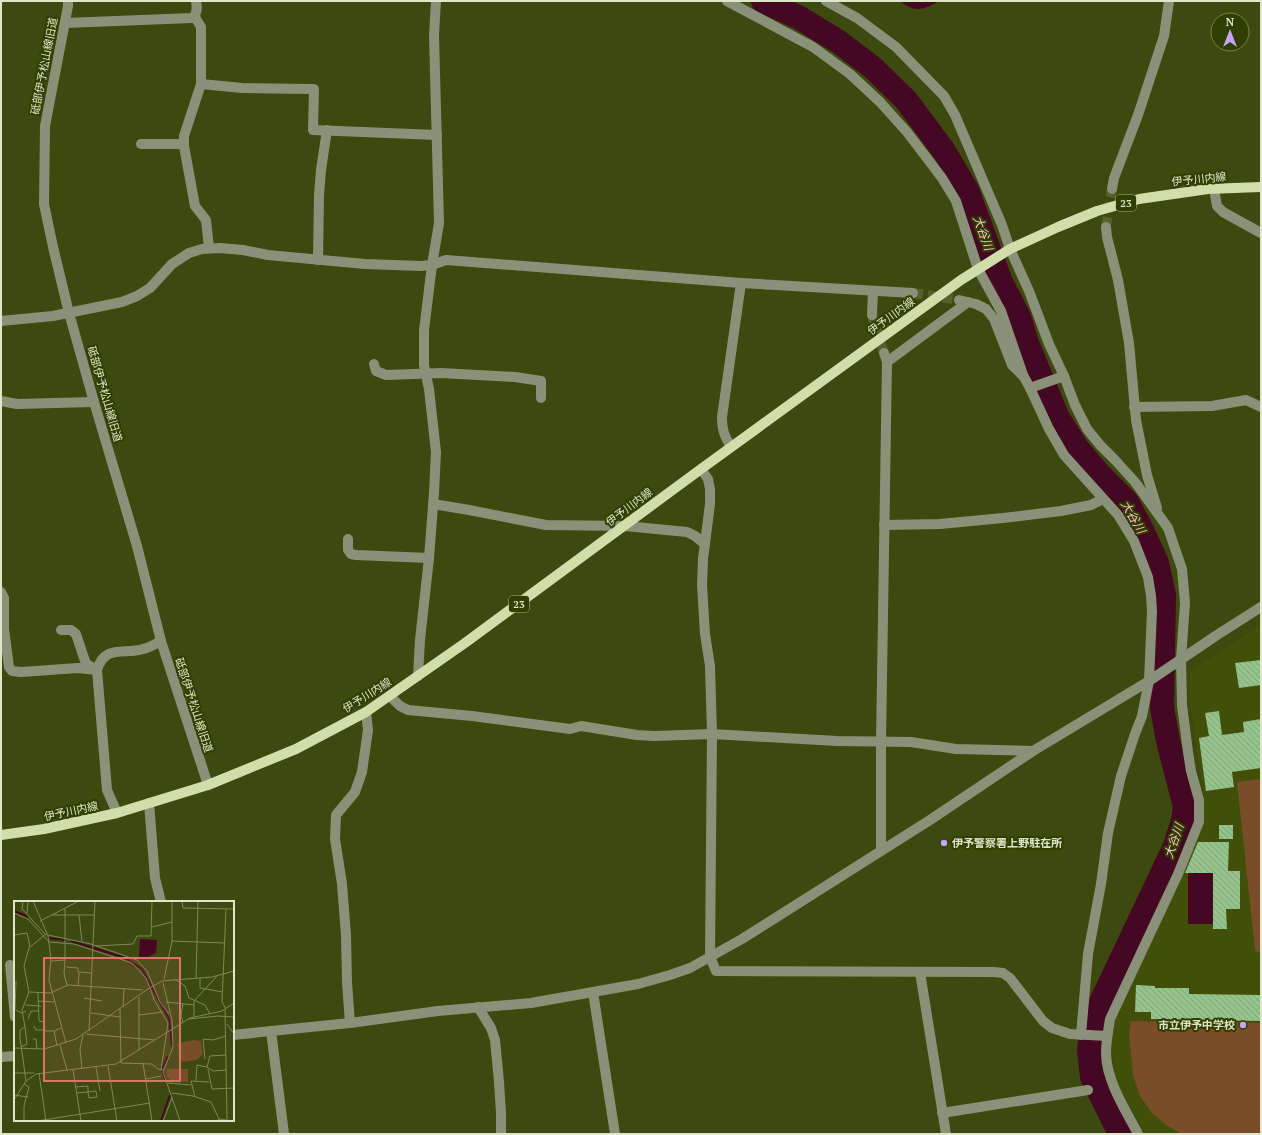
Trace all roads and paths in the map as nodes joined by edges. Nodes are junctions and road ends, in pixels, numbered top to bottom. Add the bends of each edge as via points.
1 (68, 1) edge
2 (196, 1) edge
3 (436, 1) edge
4 (727, 1) edge
5 (826, 1) edge
6 (1169, 1) edge
7 (195, 17) junction
8 (65, 23) junction
9 (201, 84) junction
10 (327, 130) junction
11 (437, 135) junction
12 (141, 144) dead end
13 (184, 144) junction
14 (1261, 186) edge
15 (1112, 189) tunnel mouth
16 (1214, 189) junction
17 (1106, 226) tunnel mouth
18 (1261, 233) edge
19 (209, 248) junction
20 (1010, 249) junction
21 (318, 260) junction
22 (432, 265) junction
23 (980, 267) junction
24 (741, 284) junction
25 (873, 291) junction
26 (913, 293) tunnel mouth
27 (69, 313) junction
28 (872, 315) tunnel mouth
29 (1, 321) edge
30 (374, 364) dead end
31 (426, 374) junction
32 (1024, 377) junction
33 (1060, 377) junction
34 (1034, 386) junction
35 (541, 398) dead end
36 (1, 401) edge
37 (94, 402) junction
38 (1134, 407) junction
39 (1261, 407) edge
40 (731, 447) junction
41 (701, 468) junction
42 (1103, 499) junction
43 (433, 504) junction
44 (1161, 517) junction
45 (884, 525) junction
46 (625, 526) junction
47 (348, 540) dead end
48 (705, 544) junction
49 (429, 558) junction
50 (1, 592) edge
51 (1261, 607) edge
52 (60, 630) dead end
53 (161, 641) junction
54 (1179, 660) junction
55 (5, 667) edge
56 (97, 670) junction
57 (418, 676) junction
58 (1151, 680) junction
59 (390, 696) junction
60 (366, 712) junction
61 (712, 734) junction
62 (881, 742) junction
63 (1033, 751) junction
64 (208, 785) junction
65 (149, 803) junction
66 (117, 813) junction
67 (1, 835) edge
68 (881, 851) junction
69 (161, 901) edge
70 (710, 957) junction
71 (10, 965) dead end
72 (920, 972) junction
73 (593, 992) junction
74 (14, 1007) edge
75 (478, 1008) junction
76 (350, 1023) junction
77 (271, 1031) junction
78 (234, 1035) edge
79 (1083, 1035) junction
80 (1104, 1036) junction
81 (14, 1056) edge
82 (1, 1057) edge
83 (1088, 1090) dead end
84 (942, 1113) junction
85 (284, 1134) edge
86 (500, 1134) edge
87 (615, 1134) edge
88 (946, 1134) edge
89 (1138, 1134) edge

1 - 8 street, 砥部伊予松山線旧道
2 - 7 street
3 - 11 street via 434,35
4 - 23 street via 813,47 850,74 880,102 907,132 956,201
5 - 20 street via 858,18 896,47 944,96 955,115
6 - 15 street via 1164,36
7 - 8 street
7 - 9 street via 201,27
8 - 27 street, 砥部伊予松山線旧道 via 45,126 44,204
9 - 10 street via 242,88 314,89 313,130
9 - 13 street via 184,136
10 - 11 street
10 - 21 street via 319,195
11 - 22 street via 439,223
12 - 13 street
13 - 19 street via 195,206 206,220
14 - 16 main road, 伊予川内線 / 23
16 - 18 street via 1217,206 1223,212
16 - 20 main road, 伊予川内線 / 23 via 1139,199 1097,211
17 - 38 street via 1129,343
19 - 21 street
19 - 27 street via 189,253 172,264 150,288 137,296 122,302
20 - 23 main road, 伊予川内線 / 23
20 - 33 street via 1029,291
21 - 22 street
22 - 24 street via 446,260
22 - 31 street via 424,330
23 - 32 street via 1000,311
23 - 40 main road, 伊予川内線 / 23
24 - 25 street
24 - 40 street via 722,417 724,435
25 - 26 street
25 - 28 street
27 - 29 street
27 - 37 street, 砥部伊予松山線旧道
30 - 31 street via 376,371 386,375
31 - 35 street via 459,374 541,381
31 - 43 street via 430,389 436,452
32 - 34 street
32 - 45 street via 1012,365 994,319 986,309 963,301 885,357
33 - 34 street
33 - 44 street via 1087,429 1135,482
34 - 42 street via 1049,429 1064,455
36 - 37 street via 17,404
37 - 53 street, 砥部伊予松山線旧道 via 137,546
38 - 39 street via 1212,406 1246,400
38 - 44 street via 1147,475
40 - 41 main road, 伊予川内線 / 23
41 - 46 main road, 伊予川内線 / 23
41 - 48 street via 708,479 710,489
42 - 45 street via 1092,505 1062,511 940,524
42 - 58 street via 1118,515 1134,541 1148,578 1152,611
43 - 46 street via 546,525
43 - 49 street
44 - 54 street via 1168,528 1182,569 1185,603
45 - 62 street
46 - 48 street via 688,532
46 - 57 main road, 伊予川内線 / 23
47 - 49 street via 348,550 351,554
48 - 61 street via 702,585 710,666
49 - 57 street
50 - 55 street via 4,598
51 - 54 street
52 - 56 street via 71,630 76,634 86,664
53 - 56 street via 143,650 116,651 105,656 99,662
53 - 64 street, 砥部伊予松山線旧道
54 - 58 street
54 - 80 street via 1188,752 1199,800 1199,822
55 - 56 street via 21,672 78,668
56 - 66 street via 107,790
57 - 59 main road, 伊予川内線 / 23
58 - 63 street
58 - 79 street via 1142,716 1121,776 1108,833 1088,954
59 - 60 main road, 伊予川内線 / 23
59 - 61 street via 408,710 570,729 581,726 636,735
60 - 64 main road, 伊予川内線 / 23 via 289,752
60 - 76 street via 368,730 362,772 355,792 336,815 335,839 342,884
61 - 62 street
61 - 70 street
62 - 63 street
62 - 68 street
63 - 68 street
64 - 65 main road, 伊予川内線 / 23
65 - 66 main road, 伊予川内線 / 23
65 - 69 street via 155,878
66 - 67 main road, 伊予川内線 / 23 via 44,829
68 - 70 street
70 - 72 street via 716,971
70 - 73 street via 670,975
71 - 74 street
72 - 79 street via 1003,973 1010,978 1043,1021 1052,1028
72 - 84 street
73 - 75 street
73 - 87 street
75 - 76 street
75 - 86 street via 491,1028 495,1040
76 - 77 street
77 - 78 street
77 - 85 street
79 - 80 street
80 - 89 street via 1113,1083
81 - 82 street
83 - 84 street
84 - 88 street

